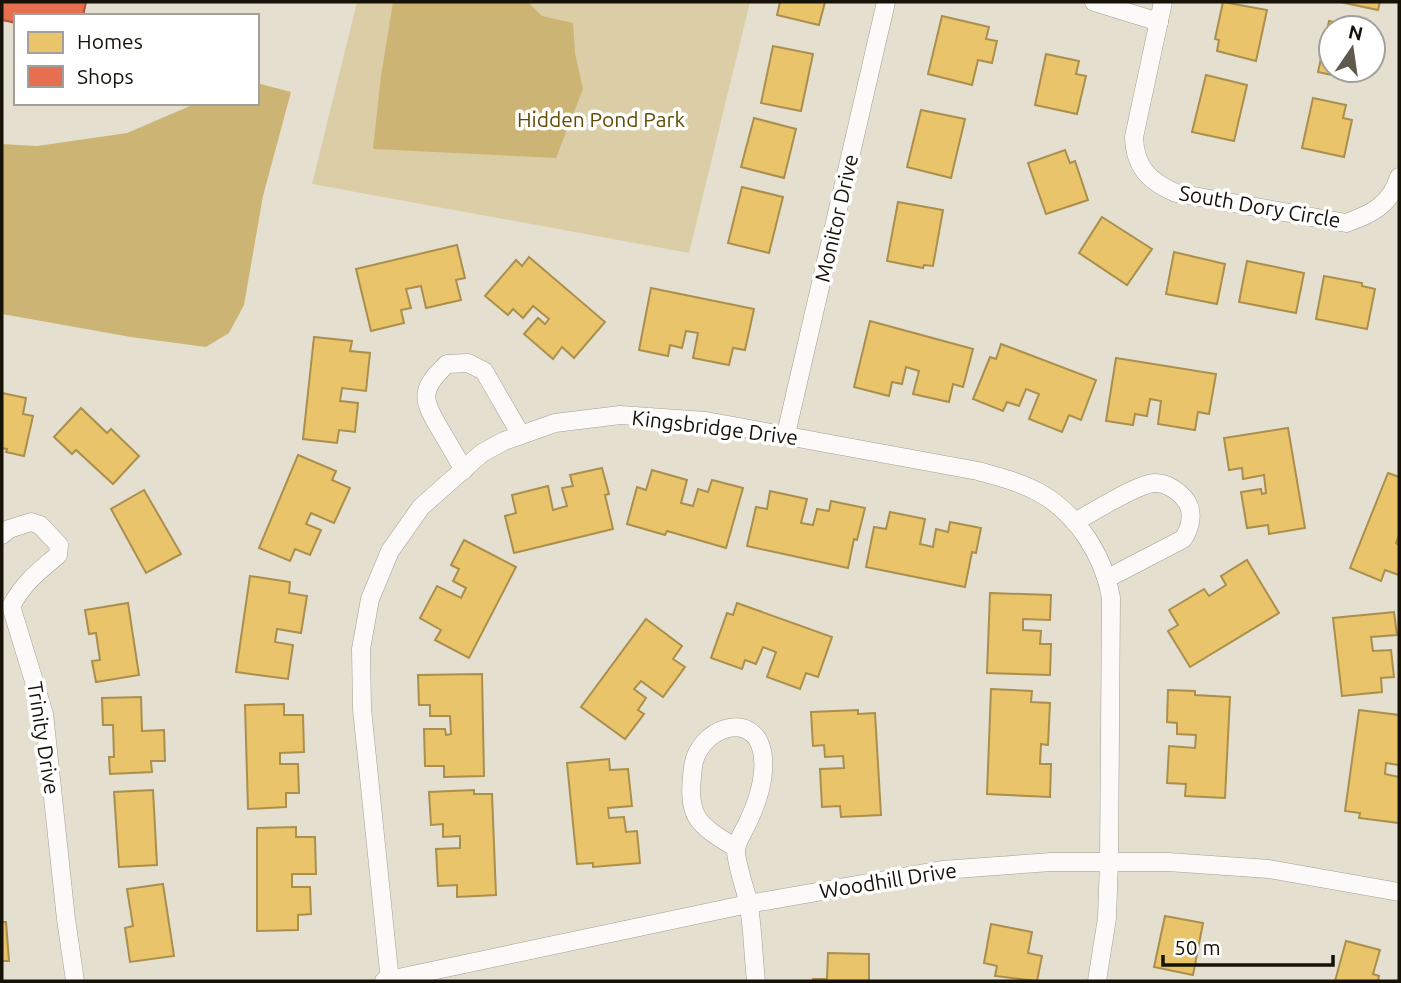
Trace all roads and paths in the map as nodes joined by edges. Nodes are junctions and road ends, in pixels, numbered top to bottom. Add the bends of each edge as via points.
1 (886, 2) edge
2 (1094, 2) edge
3 (1163, 2) edge
4 (1158, 22) junction
5 (1399, 177) edge
6 (786, 434) junction
7 (521, 435) junction
8 (464, 470) junction
9 (1075, 522) junction
10 (2, 534) edge
11 (1108, 578) junction
12 (7, 600) edge
13 (736, 848) junction
14 (1110, 862) junction
15 (1399, 892) edge
16 (748, 904) junction
17 (75, 981) edge
18 (388, 981) edge
19 (755, 981) edge
20 (1097, 981) edge

1 - 6 street, Monitor Drive
2 - 4 street
3 - 4 street, South Dory Circle
4 - 5 street, South Dory Circle via 1134,138 1143,169 1157,185 1176,193 1346,223 1368,216 1385,203
6 - 7 street, Kingsbridge Drive via 706,421 620,415 555,423
6 - 9 street, Kingsbridge Drive via 1011,480 1041,494
7 - 8 street, Kingsbridge Drive via 482,453
7 - 8 street via 484,371 468,363 447,364 426,393 427,408
8 - 18 street, Kingsbridge Drive via 421,507 390,551 370,599 361,649 362,709
9 - 11 street, Kingsbridge Drive
9 - 11 street via 1148,484 1170,486 1187,502 1190,522 1183,539
10 - 12 street, Trinity Drive via 30,522 40,525 59,545 58,555
11 - 14 street, Kingsbridge Drive via 1112,631
12 - 17 street, Trinity Drive via 44,714
13 - 13 street via 761,786 762,750 751,733 725,728 702,744 694,763 691,800 695,816 706,830
13 - 16 street
14 - 15 street, Woodhill Drive via 1269,869
14 - 16 street, Woodhill Drive via 942,870
14 - 20 street, Kingsbridge Drive
16 - 18 street, Woodhill Drive
16 - 19 street

